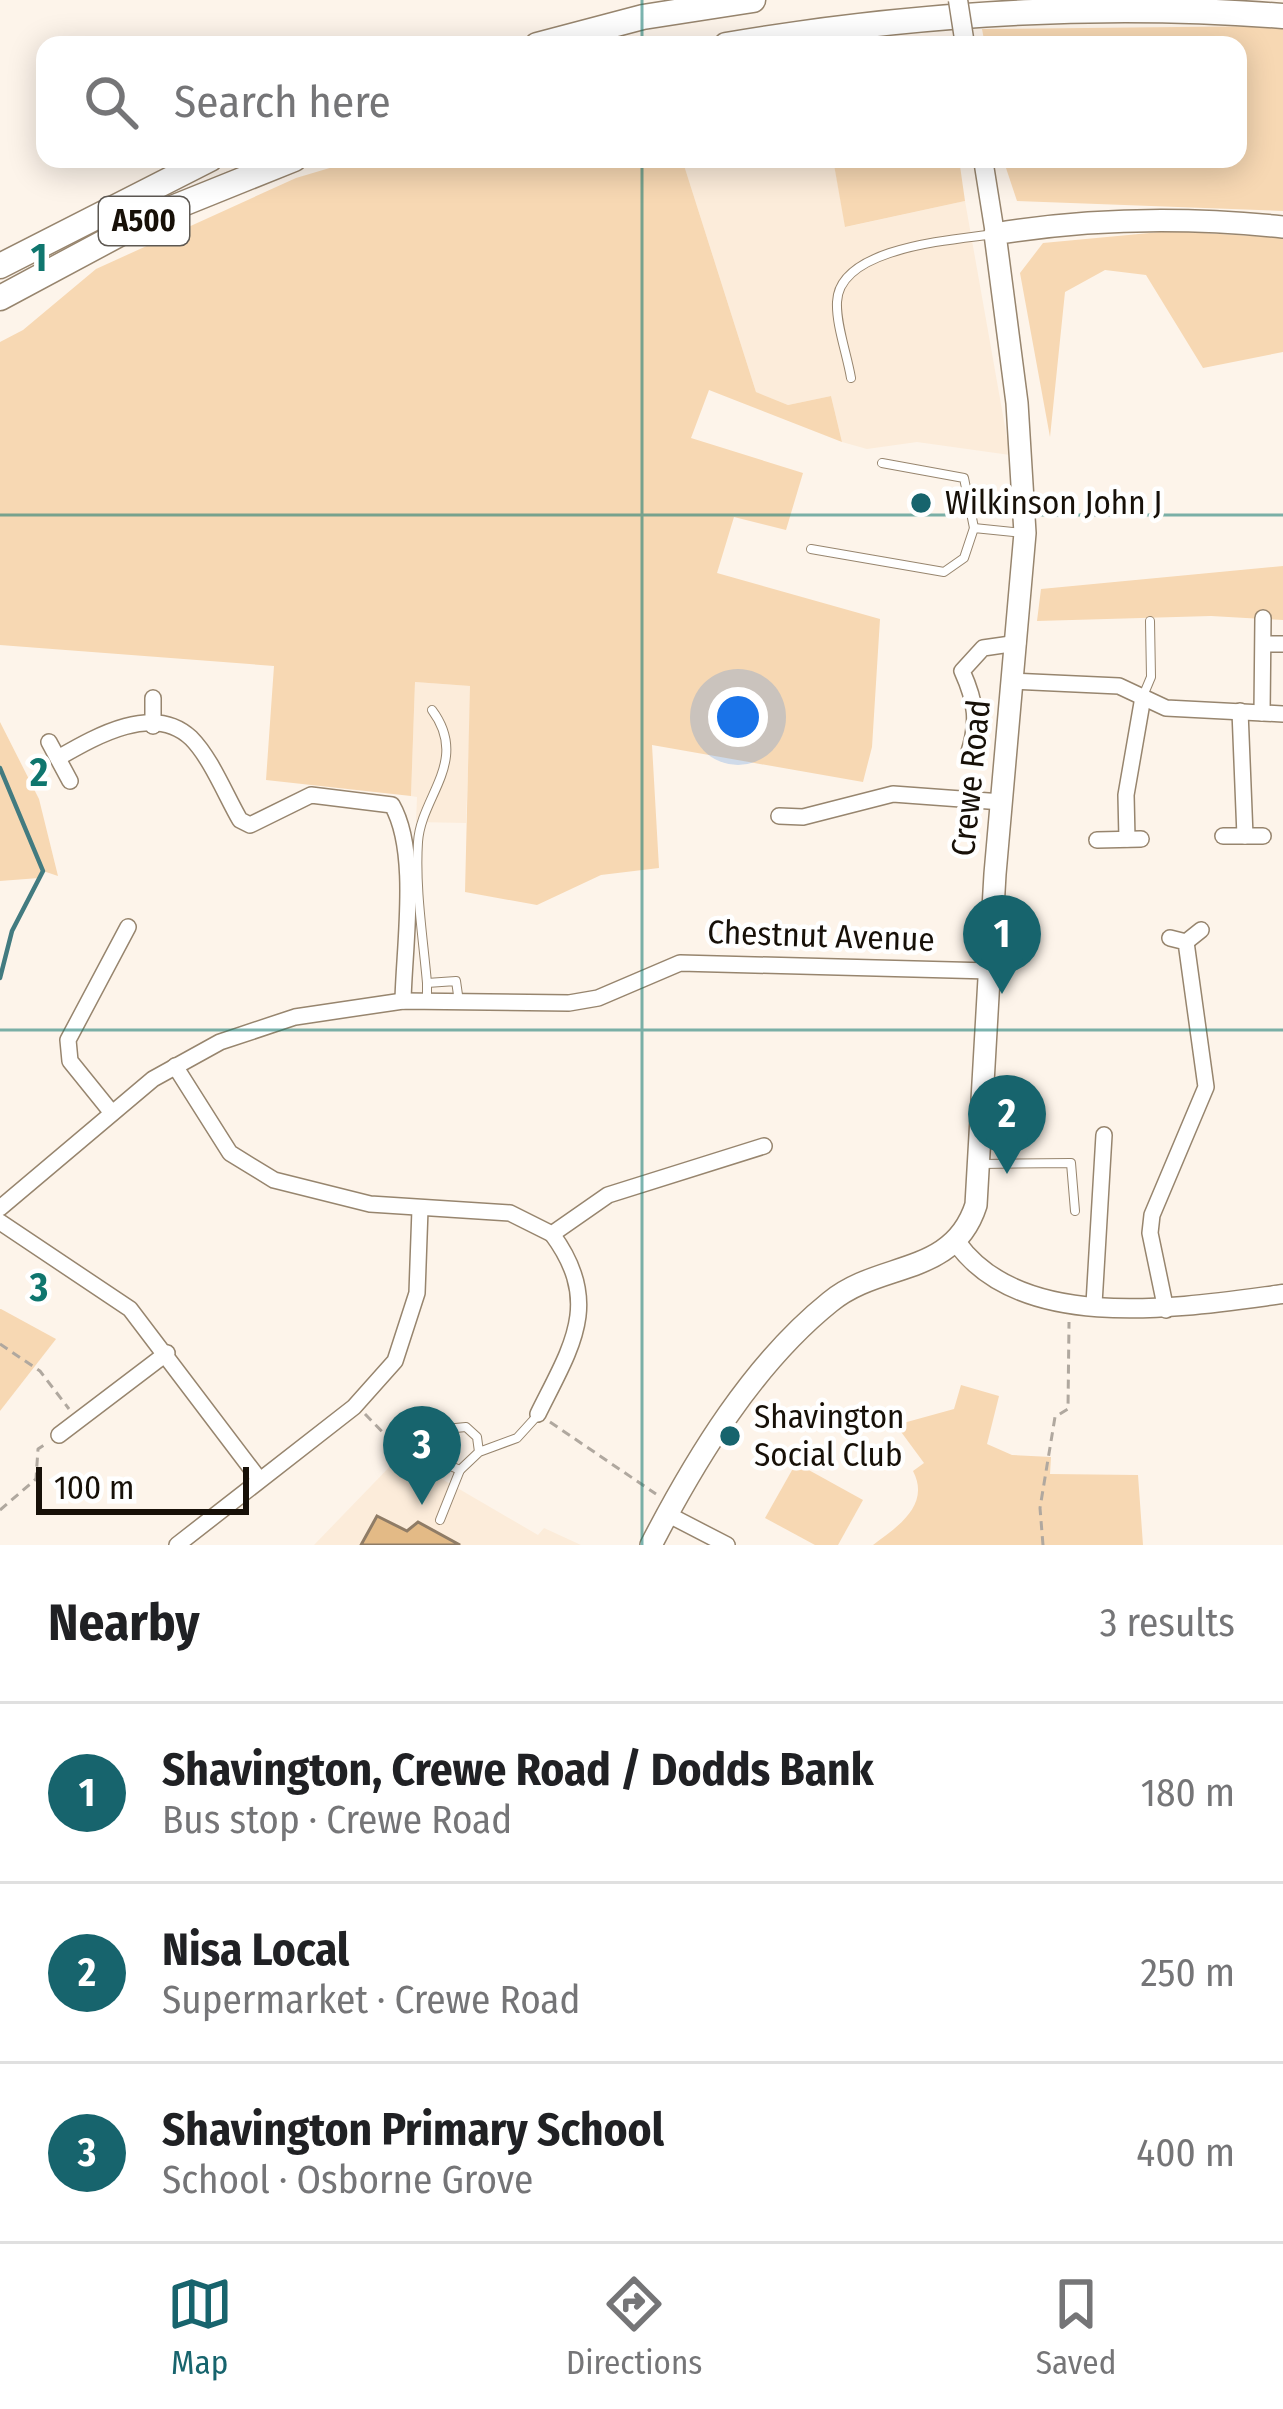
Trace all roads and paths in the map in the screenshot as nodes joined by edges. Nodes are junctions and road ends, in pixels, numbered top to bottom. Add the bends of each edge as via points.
1 (753, 0) edge
2 (958, 0) edge
3 (1283, 16) edge
4 (571, 36) edge
5 (799, 36) edge
6 (964, 36) edge
7 (192, 168) edge
8 (272, 168) edge
9 (984, 168) edge
10 (1283, 227) edge
11 (995, 234) junction
12 (0, 266) edge
13 (0, 298) edge
14 (851, 378) dead end
15 (882, 463) dead end
16 (974, 528) junction
17 (1024, 533) junction
18 (811, 549) dead end
19 (1263, 618) dead end
20 (1150, 621) dead end
21 (1018, 643) junction
22 (1264, 644) junction
23 (1283, 644) edge
24 (1013, 681) junction
25 (1143, 697) junction
26 (154, 698) dead end
27 (432, 710) dead end
28 (1240, 711) junction
29 (1262, 713) junction
30 (1283, 714) edge
31 (153, 726) junction
32 (49, 742) dead end
33 (968, 755) dead end
34 (58, 758) junction
35 (70, 781) dead end
36 (1002, 802) junction
37 (779, 816) dead end
38 (1223, 836) dead end
39 (1097, 839) dead end
40 (128, 927) dead end
41 (1201, 930) dead end
42 (990, 970) junction
43 (428, 983) junction
44 (404, 1001) junction
45 (427, 1002) junction
46 (459, 1003) junction
47 (175, 1066) junction
48 (112, 1113) junction
49 (1104, 1135) dead end
50 (764, 1146) dead end
51 (979, 1164) junction
52 (0, 1208) edge
53 (420, 1209) junction
54 (1075, 1211) dead end
55 (0, 1222) edge
56 (553, 1234) junction
57 (958, 1243) junction
58 (1283, 1294) edge
59 (1069, 1303) junction
60 (1094, 1304) junction
61 (1166, 1310) junction
62 (0, 1344) edge
63 (167, 1353) junction
64 (355, 1407) junction
65 (538, 1414) junction
66 (78, 1420) junction
67 (59, 1435) joint
68 (479, 1452) junction
69 (437, 1456) junction
70 (460, 1470) junction
71 (259, 1479) junction
72 (670, 1509) junction
73 (0, 1510) edge
74 (440, 1520) dead end
75 (177, 1545) edge
76 (651, 1545) edge
77 (727, 1545) edge
78 (1043, 1545) edge

1 - 4 highway
2 - 6 street, bridge
3 - 5 highway via 934,19
7 - 12 highway, A500
8 - 13 highway, A500 via 155,215
9 - 11 street, Crewe Road
10 - 11 main road via 1154,220
11 - 14 lane via 894,253 850,273 836,299
11 - 17 main road, Crewe Road
15 - 16 lane via 964,478
16 - 17 lane
16 - 18 lane via 964,558 944,572
17 - 21 main road, Crewe Road
19 - 22 street
20 - 25 lane via 1151,677
21 - 24 main road, Crewe Road
21 - 33 street via 983,648 962,671 975,701
22 - 23 street
22 - 29 street
24 - 25 street via 1119,686
24 - 36 main road, Crewe Road
25 - 28 street via 1166,708
25 - 39 street via 1126,795 1134,839
26 - 31 street
27 - 43 lane via 445,769 418,835
28 - 29 street
28 - 38 street via 1254,836
29 - 30 street
31 - 34 street via 107,730
31 - 44 street via 192,739 250,825 311,795 392,805 407,897
32 - 34 street
34 - 35 street
36 - 37 street via 892,794
36 - 42 main road, Crewe Road
40 - 48 street via 68,1040 70,1061
41 - 61 street via 1178,940 1206,1087 1150,1233
42 - 46 street, Chestnut Avenue via 680,963 586,1001
42 - 51 main road, Crewe Road
43 - 45 lane
43 - 46 lane via 456,981
44 - 45 street, Chestnut Avenue
44 - 47 street, Chestnut Avenue via 272,1023
45 - 46 street, Chestnut Avenue
47 - 48 street, Chestnut Avenue
47 - 53 street via 230,1153 274,1180
48 - 52 street, Chestnut Avenue
49 - 60 street
50 - 56 street via 608,1195
51 - 54 lane via 1072,1163
51 - 57 main road, Crewe Road via 976,1205
53 - 56 street via 510,1214
53 - 64 street via 410,1328
55 - 63 street via 130,1309
56 - 65 street via 574,1264 581,1299 576,1336
57 - 59 street via 1000,1286
57 - 72 main road via 834,1298 775,1354
58 - 61 street
59 - 60 street
59 - 78 path via 1069,1409 1055,1417 1040,1508
60 - 61 street
62 - 66 path via 40,1371
63 - 66 street
63 - 71 street
64 - 69 path via 401,1451
64 - 71 street
65 - 68 lane via 517,1438
65 - 72 path
66 - 67 street
67 - 73 path via 38,1449 36,1479
68 - 69 lane via 472,1431 452,1426 436,1441
68 - 70 lane
69 - 70 lane
70 - 74 lane
71 - 75 street
72 - 76 main road
72 - 77 street

